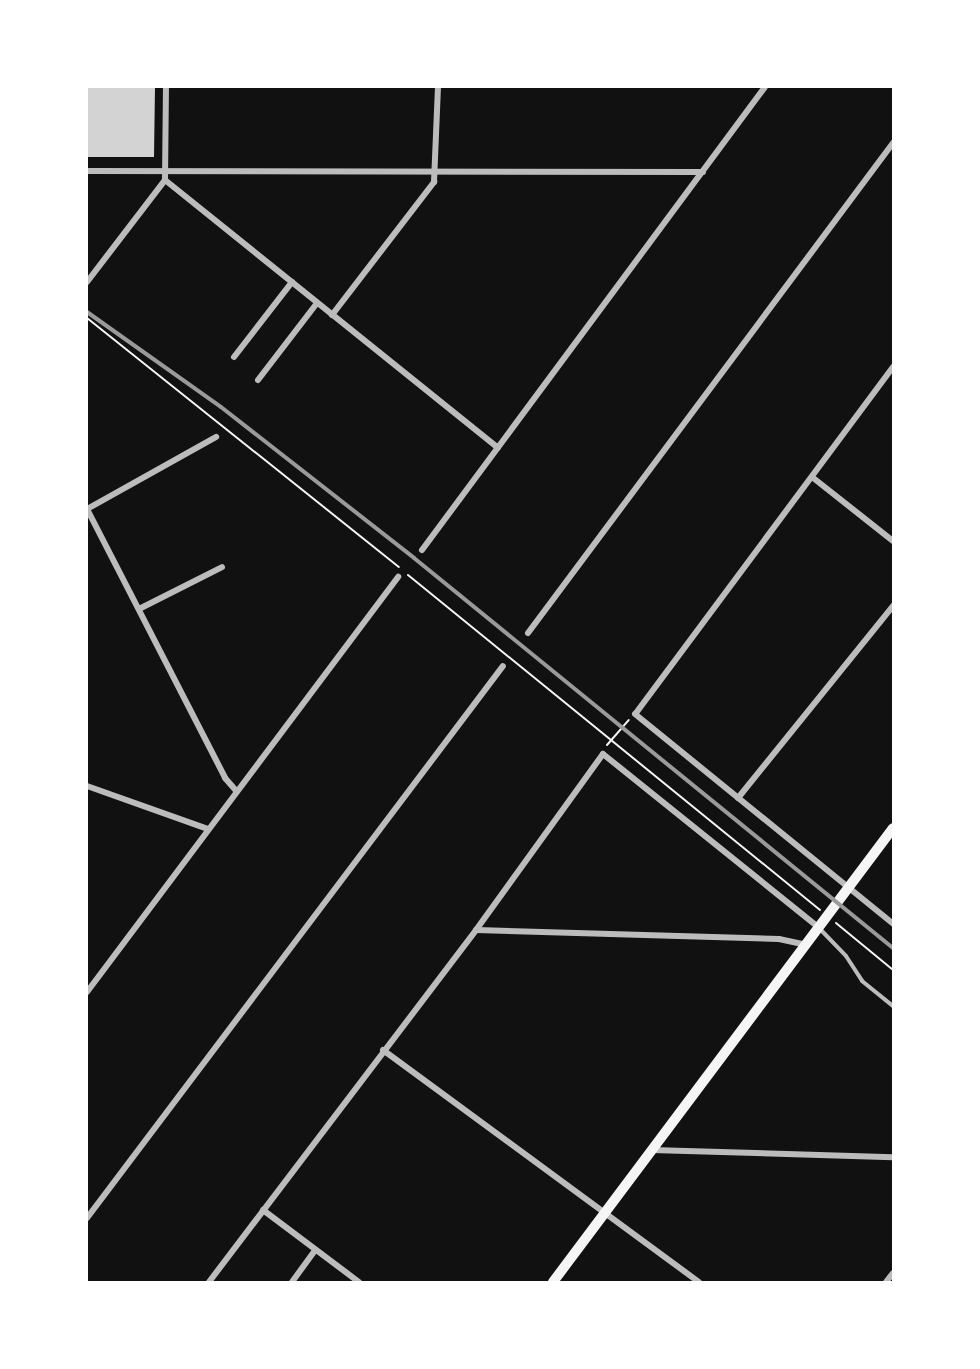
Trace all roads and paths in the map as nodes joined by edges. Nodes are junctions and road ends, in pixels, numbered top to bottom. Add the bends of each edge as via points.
1 (166, 87) edge
2 (438, 87) edge
3 (765, 87) edge
4 (893, 143) edge
5 (87, 171) edge
6 (165, 171) junction
7 (703, 172) junction
8 (437, 173) junction
9 (165, 180) junction
10 (87, 282) edge
11 (292, 282) junction
12 (317, 303) junction
13 (332, 315) junction
14 (87, 318) edge
15 (234, 357) dead end
16 (893, 367) edge
17 (258, 380) dead end
18 (216, 437) dead end
19 (498, 448) junction
20 (812, 477) junction
21 (87, 509) edge
22 (893, 541) edge
23 (422, 550) dead end
24 (222, 567) dead end
25 (398, 577) dead end
26 (893, 606) edge
27 (139, 609) junction
28 (528, 633) dead end
29 (503, 666) dead end
30 (635, 714) junction
31 (610, 739) junction
32 (603, 754) junction
33 (87, 786) edge
34 (237, 792) junction
35 (738, 798) junction
36 (893, 828) edge
37 (208, 829) junction
38 (846, 887) junction
39 (825, 915) junction
40 (893, 924) edge
41 (817, 926) junction
42 (476, 930) junction
43 (803, 944) junction
44 (893, 970) edge
45 (87, 992) edge
46 (893, 1006) edge
47 (383, 1050) junction
48 (652, 1150) junction
49 (893, 1156) edge
50 (263, 1210) junction
51 (604, 1214) junction
52 (87, 1218) edge
53 (315, 1250) junction
54 (893, 1273) edge
55 (209, 1282) edge
56 (292, 1282) edge
57 (359, 1282) edge
58 (554, 1282) edge
59 (699, 1282) edge
60 (886, 1282) edge

1 - 6 street
2 - 8 street
3 - 7 street
4 - 28 street
5 - 6 street
6 - 8 street
6 - 9 street
7 - 8 street
7 - 19 street
8 - 13 street via 430,189
9 - 10 street
9 - 11 street
11 - 12 street
11 - 15 street
12 - 13 street
12 - 17 street
13 - 19 street
14 - 31 path
16 - 20 street
18 - 21 street
19 - 23 street
20 - 22 street
20 - 30 street
21 - 27 street
24 - 27 street
25 - 34 street
26 - 35 street
27 - 34 street via 225,778
29 - 52 street
30 - 31 path
30 - 35 street
31 - 32 path
31 - 39 path
32 - 41 street
32 - 42 street
33 - 37 street
34 - 37 street
35 - 38 street
36 - 38 main road
37 - 45 street
38 - 39 main road
38 - 40 street
39 - 41 main road
39 - 44 path
41 - 43 main road
41 - 46 lane via 846,956 862,981
42 - 43 street via 779,939
42 - 47 street
43 - 48 main road
47 - 50 street
47 - 51 street
48 - 49 street
48 - 51 main road
50 - 53 street
50 - 55 street
51 - 58 main road
51 - 59 street
53 - 56 street
53 - 57 street
54 - 60 street

